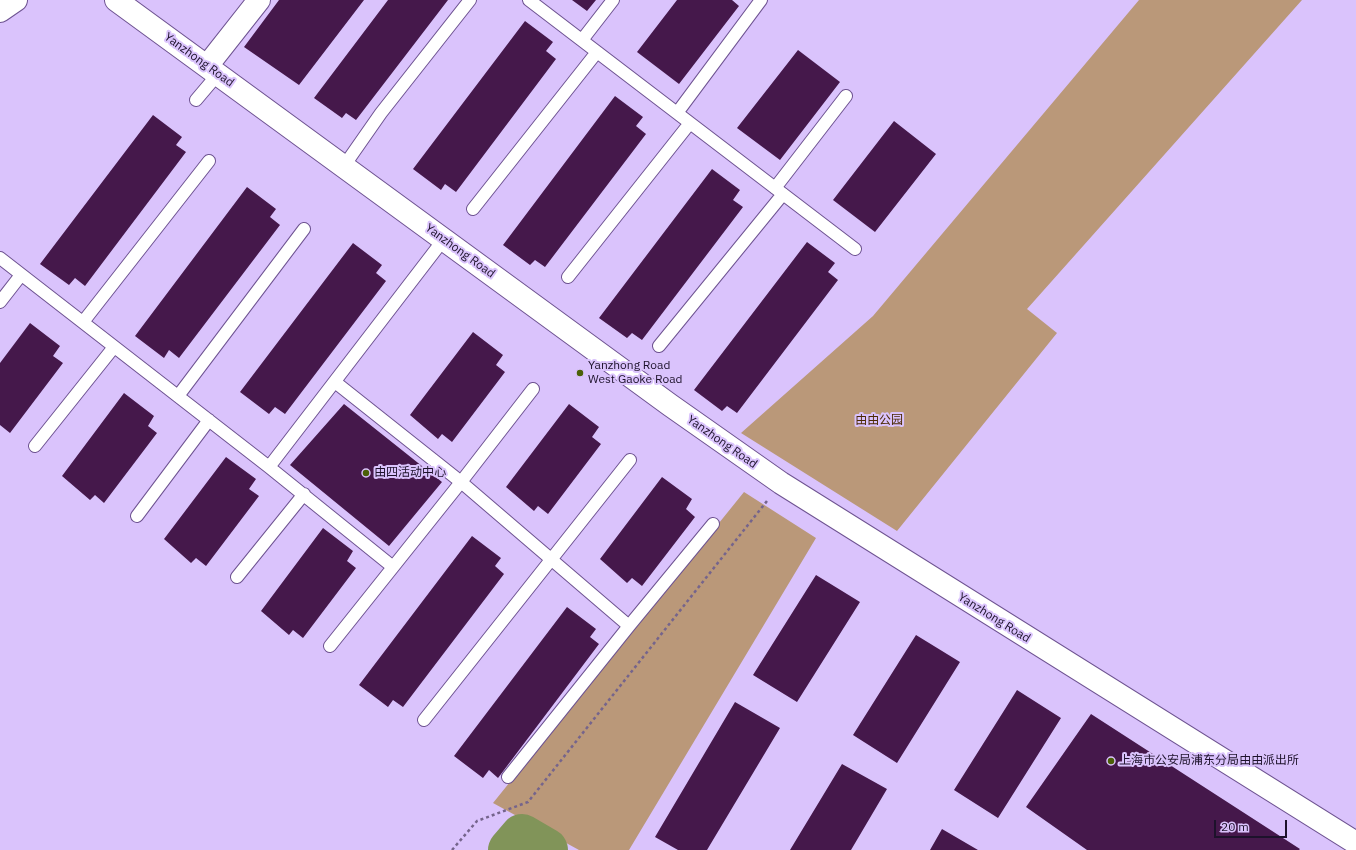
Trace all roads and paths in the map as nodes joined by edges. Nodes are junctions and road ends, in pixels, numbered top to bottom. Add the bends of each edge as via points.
1 (16, 0) edge
2 (116, 0) edge
3 (259, 0) edge
4 (470, 0) edge
5 (529, 0) edge
6 (613, 0) edge
7 (761, 0) edge
8 (0, 11) edge
9 (582, 40) junction
10 (597, 52) junction
11 (212, 70) junction
12 (846, 96) dead end
13 (196, 100) dead end
14 (677, 113) junction
15 (690, 123) junction
16 (209, 161) dead end
17 (344, 166) junction
18 (779, 191) junction
19 (473, 209) dead end
20 (304, 229) dead end
21 (444, 239) junction
22 (855, 248) dead end
23 (0, 258) edge
24 (22, 275) junction
25 (568, 277) dead end
26 (0, 302) edge
27 (83, 322) junction
28 (659, 346) dead end
29 (114, 347) junction
30 (335, 382) junction
31 (533, 389) dead end
32 (178, 396) junction
33 (209, 420) junction
34 (35, 446) dead end
35 (630, 460) dead end
36 (269, 467) junction
37 (461, 482) junction
38 (781, 483) junction
39 (304, 494) junction
40 (136, 516) dead end
41 (713, 524) dead end
42 (550, 559) junction
43 (393, 567) junction
44 (237, 577) dead end
45 (629, 626) junction
46 (330, 646) dead end
47 (424, 720) dead end
48 (508, 777) dead end
49 (1356, 843) edge
50 (452, 850) edge

1 - 8 street
2 - 11 street, Yanzhong Road
3 - 11 street
4 - 17 lane via 381,113
5 - 9 lane
6 - 9 lane
7 - 14 lane
9 - 10 lane
10 - 14 lane
10 - 19 lane
11 - 13 lane
11 - 17 street, Yanzhong Road
12 - 18 lane
14 - 15 lane
15 - 18 lane
15 - 25 lane
16 - 27 lane
17 - 21 street, Yanzhong Road
18 - 22 lane
18 - 28 lane
20 - 32 lane
21 - 30 lane
21 - 38 street, Yanzhong Road via 664,401
23 - 24 lane
24 - 26 lane
24 - 27 lane
27 - 29 lane
29 - 32 lane
29 - 34 lane
30 - 36 lane
30 - 37 lane
31 - 37 lane
32 - 33 lane
33 - 36 lane
33 - 40 lane
35 - 42 lane
36 - 39 lane
37 - 42 lane
37 - 43 lane
38 - 49 street, Yanzhong Road
38 - 50 path via 528,802 476,821
39 - 43 lane
39 - 44 lane
41 - 45 lane
42 - 45 lane
42 - 47 lane
43 - 46 lane
45 - 48 lane

